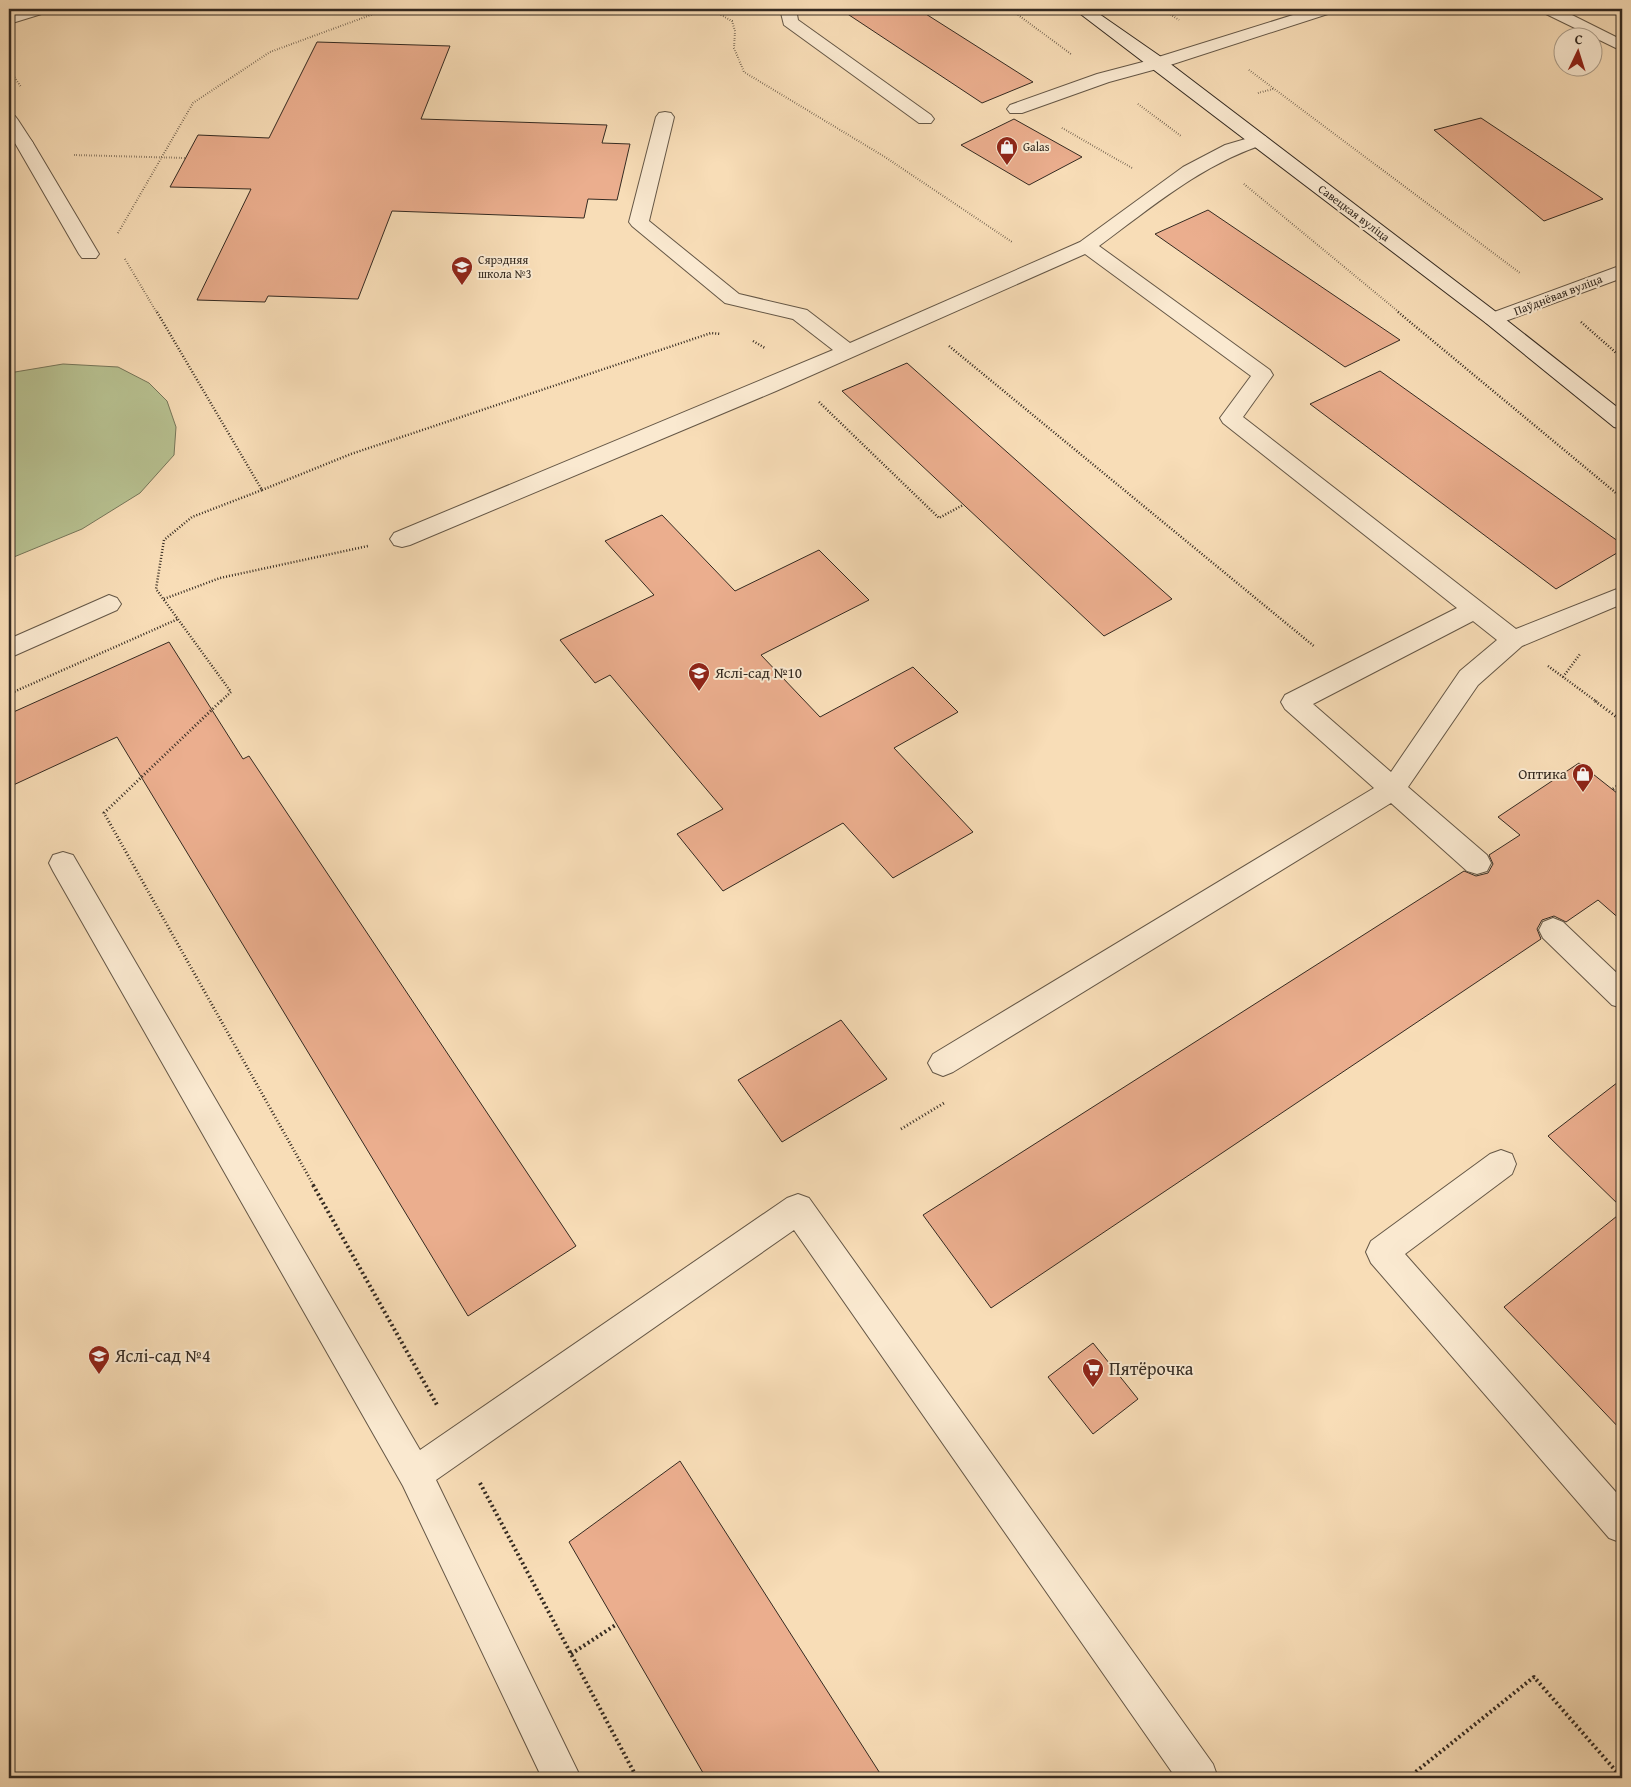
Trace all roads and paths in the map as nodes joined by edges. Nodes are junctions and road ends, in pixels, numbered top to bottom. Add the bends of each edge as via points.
1 (42, 9) edge
2 (387, 9) edge
3 (710, 9) edge
4 (788, 9) edge
5 (1010, 9) edge
6 (1082, 9) edge
7 (1162, 9) edge
8 (1328, 9) edge
9 (1548, 9) edge
10 (9, 19) edge
11 (1216, 45) junction
12 (1622, 46) edge
13 (1158, 63) junction
14 (1103, 78) junction
15 (1016, 109) dead end
16 (665, 117) dead end
17 (925, 119) dead end
18 (9, 120) edge
19 (1055, 124) dead end
20 (1259, 140) junction
21 (1175, 141) dead end
22 (74, 155) dead end
23 (161, 157) junction
24 (186, 158) dead end
25 (1212, 158) junction
26 (1138, 164) dead end
27 (115, 240) dead end
28 (1086, 246) junction
29 (89, 254) dead end
30 (124, 256) dead end
31 (1046, 264) junction
32 (1622, 271) edge
33 (1553, 298) junction
34 (1494, 319) junction
35 (918, 320) junction
36 (721, 334) dead end
37 (749, 339) dead end
38 (848, 351) junction
39 (1622, 358) edge
40 (792, 376) junction
41 (1622, 422) edge
42 (262, 490) junction
43 (1622, 498) edge
44 (963, 504) dead end
45 (402, 539) joint
46 (1622, 595) edge
47 (164, 600) junction
48 (109, 604) dead end
49 (1476, 610) junction
50 (178, 618) junction
51 (1513, 640) junction
52 (9, 649) edge
53 (1348, 674) junction
54 (9, 694) edge
55 (1622, 721) edge
56 (1622, 783) edge
57 (1393, 789) junction
58 (1613, 789) dead end
59 (63, 862) dead end
60 (1477, 863) dead end
61 (1553, 930) dead end
62 (1622, 996) edge
63 (943, 1063) dead end
64 (1501, 1164) dead end
65 (459, 1443) junction
66 (415, 1474) junction
67 (1622, 1525) edge
68 (617, 1624) dead end
69 (571, 1654) junction
70 (562, 1778) edge
71 (637, 1778) edge
72 (1200, 1778) edge
73 (1408, 1778) edge
74 (1622, 1778) edge

1 - 10 street
2 - 23 path via 270,52 193,102
3 - 31 path via 732,21 736,31 734,48 744,72 885,157
4 - 17 street via 790,22
5 - 14 path
6 - 13 street, Савецкая вуліца
7 - 11 path
8 - 11 street
9 - 12 street
11 - 13 street
11 - 33 path
13 - 14 street
13 - 20 street, Савецкая вуліца
14 - 15 street
14 - 21 path via 1182,137
16 - 38 street via 639,222 732,299 800,314
18 - 29 street
19 - 26 path via 1131,169
20 - 25 street
20 - 34 street, Савецкая вуліца
22 - 23 path
23 - 24 path
23 - 27 path
25 - 28 street via 1189,171
25 - 43 path
28 - 31 street
28 - 49 street via 1263,375 1231,418
30 - 42 path
31 - 35 street
32 - 33 street, Паўднёвая вуліца
33 - 34 street, Паўднёвая вуліца
33 - 39 path
34 - 41 street, Савецкая вуліца
35 - 38 street
35 - 53 path
36 - 42 path via 711,333 361,451
37 - 40 path via 766,348
38 - 40 street
40 - 44 path via 939,518
40 - 45 street
42 - 47 path via 192,517 164,540 156,589
45 - 47 path via 220,578
46 - 51 street
47 - 50 path
48 - 52 street
49 - 51 street
49 - 53 street
50 - 54 path
50 - 65 path via 231,692 104,813
51 - 55 path
51 - 57 street via 1469,678
53 - 57 street via 1294,702
56 - 58 path
57 - 60 street
57 - 63 street
59 - 66 street
61 - 62 street
64 - 67 street via 1382,1252
65 - 66 street
65 - 69 path
65 - 72 street via 798,1209
66 - 70 street
68 - 69 path
69 - 71 path
73 - 74 path via 1534,1678

